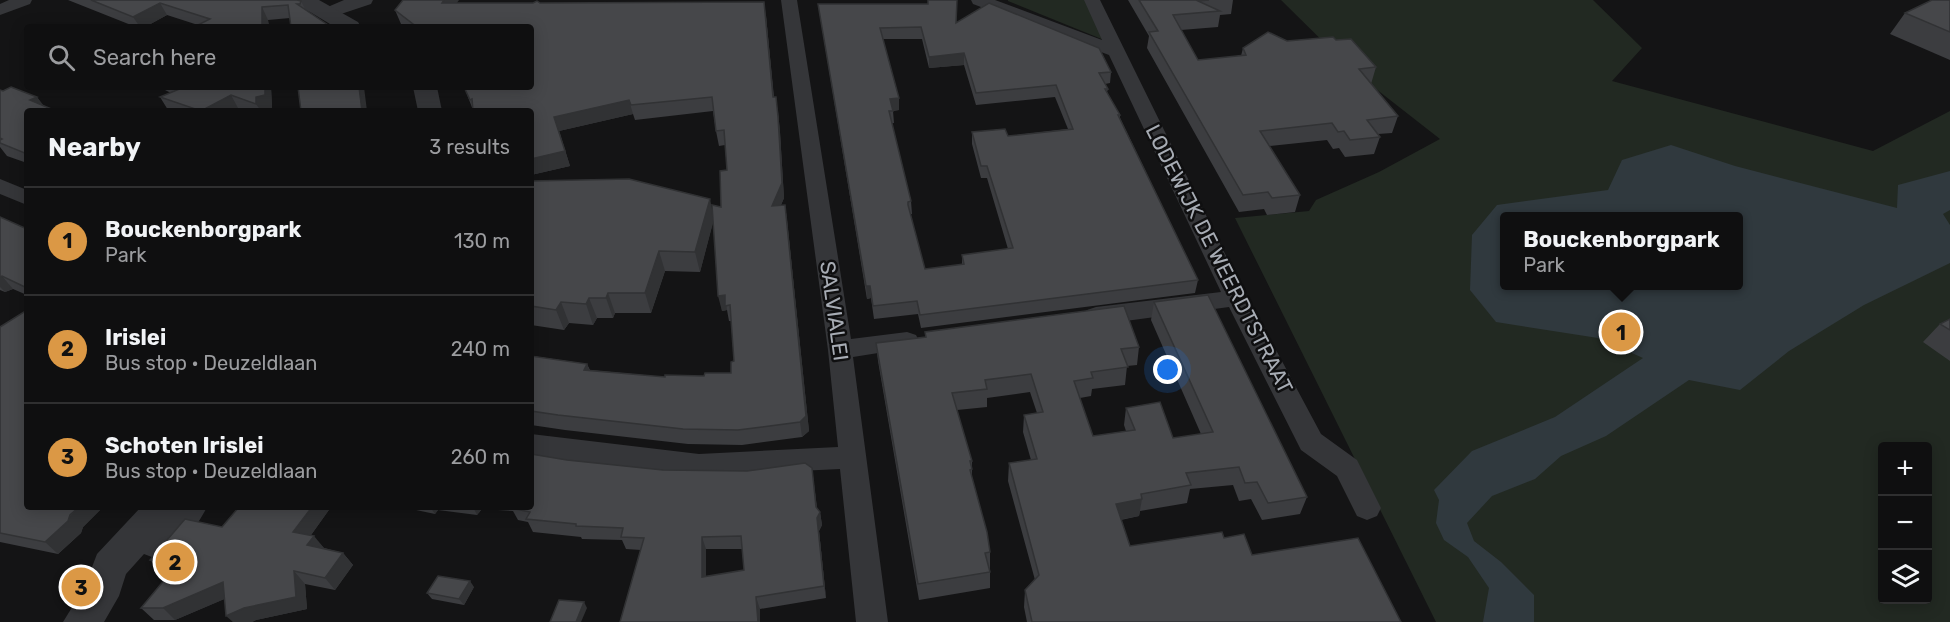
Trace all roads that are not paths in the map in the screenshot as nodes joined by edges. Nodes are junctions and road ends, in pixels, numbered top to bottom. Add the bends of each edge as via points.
1 (24, 0) edge
2 (299, 0) edge
3 (365, 0) edge
4 (789, 0) edge
5 (980, 0) edge
6 (1092, 0) edge
7 (0, 10) edge
8 (337, 12) edge
9 (366, 24) edge
10 (1116, 51) junction
11 (408, 90) edge
12 (426, 90) edge
13 (412, 108) edge
14 (429, 108) edge
15 (0, 186) edge
16 (24, 197) edge
17 (1236, 298) junction
18 (1073, 320) edge
19 (934, 338) edge
20 (840, 350) junction
21 (534, 446) edge
22 (852, 457) junction
23 (1367, 508) dead end
24 (160, 510) edge
25 (186, 510) edge
26 (91, 609) edge
27 (872, 622) edge

1 - 7 street
2 - 8 street
3 - 8 street
4 - 20 street, SALVIALEI
5 - 10 street
6 - 10 street, LODEWIJK DE WEERDTSTRAAT
8 - 9 street
10 - 17 street, LODEWIJK DE WEERDTSTRAAT
11 - 13 street
12 - 14 street
15 - 16 street
17 - 18 street
17 - 23 street, LODEWIJK DE WEERDTSTRAAT via 1311,442 1347,468
19 - 20 street
20 - 22 street, SALVIALEI
21 - 22 street via 699,465
22 - 27 street, SALVIALEI
24 - 26 street via 110,566
25 - 26 street via 139,564

